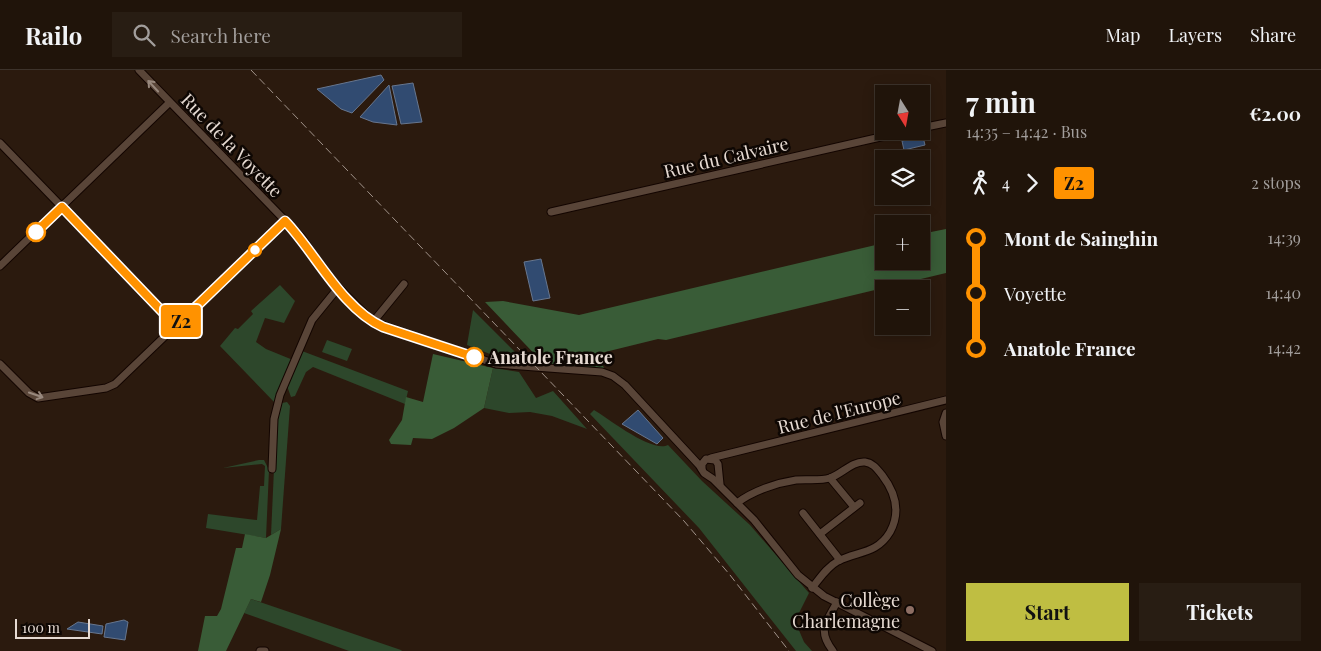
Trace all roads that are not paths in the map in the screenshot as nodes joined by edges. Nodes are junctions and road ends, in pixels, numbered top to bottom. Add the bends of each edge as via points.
1 (139, 70) edge
2 (169, 103) junction
3 (946, 122) edge
4 (930, 126) edge
5 (875, 138) edge
6 (0, 143) edge
7 (62, 207) junction
8 (552, 212) dead end
9 (285, 221) junction
10 (0, 266) edge
11 (404, 284) dead end
12 (338, 288) junction
13 (373, 322) junction
14 (176, 326) junction
15 (0, 364) edge
16 (946, 400) edge
17 (946, 413) edge
18 (946, 436) edge
19 (739, 452) junction
20 (688, 454) junction
21 (709, 458) junction
22 (272, 469) dead end
23 (702, 469) junction
24 (718, 469) junction
25 (708, 475) junction
26 (830, 478) junction
27 (724, 491) junction
28 (737, 504) junction
29 (804, 513) dead end
30 (820, 534) junction
31 (840, 560) junction
32 (812, 588) junction
33 (837, 602) junction
34 (260, 651) edge
35 (265, 651) edge
36 (833, 651) edge
37 (932, 651) edge

2 -> 1 street, Rue de la Voyette
2 - 7 street
2 - 9 street, Rue de la Voyette
3 - 4 street
5 - 8 street, Rue du Calvaire
6 - 7 street
7 - 10 street
7 - 14 street
9 - 12 street, Rue de la Voyette via 305,242
9 - 14 street
11 - 13 street
12 - 13 street, Rue de la Voyette
12 - 22 street via 312,320 280,395 274,419
13 - 20 street via 500,365 594,371 613,376
15 -> 14 street via 28,394 38,398 106,388 115,384
16 - 19 street, Rue de l'Europe
17 - 18 street via 943,420
19 - 21 street, Rue de l'Europe
19 - 24 street via 724,459
20 - 21 street via 699,459
20 - 23 street
21 - 23 street via 703,462
21 - 24 street via 716,461
23 - 25 street
24 - 25 street via 713,475
24 - 27 street
25 - 27 street
26 - 28 street via 790,482 752,492
26 - 30 street via 857,505
26 - 31 street via 856,464 869,463 888,484 895,502 893,524 883,542 867,552
27 - 28 street
28 - 32 street
29 - 30 street
30 - 31 street
31 - 32 street via 828,568
32 - 33 street
33 - 36 street via 824,630
33 - 37 street
34 - 35 street

